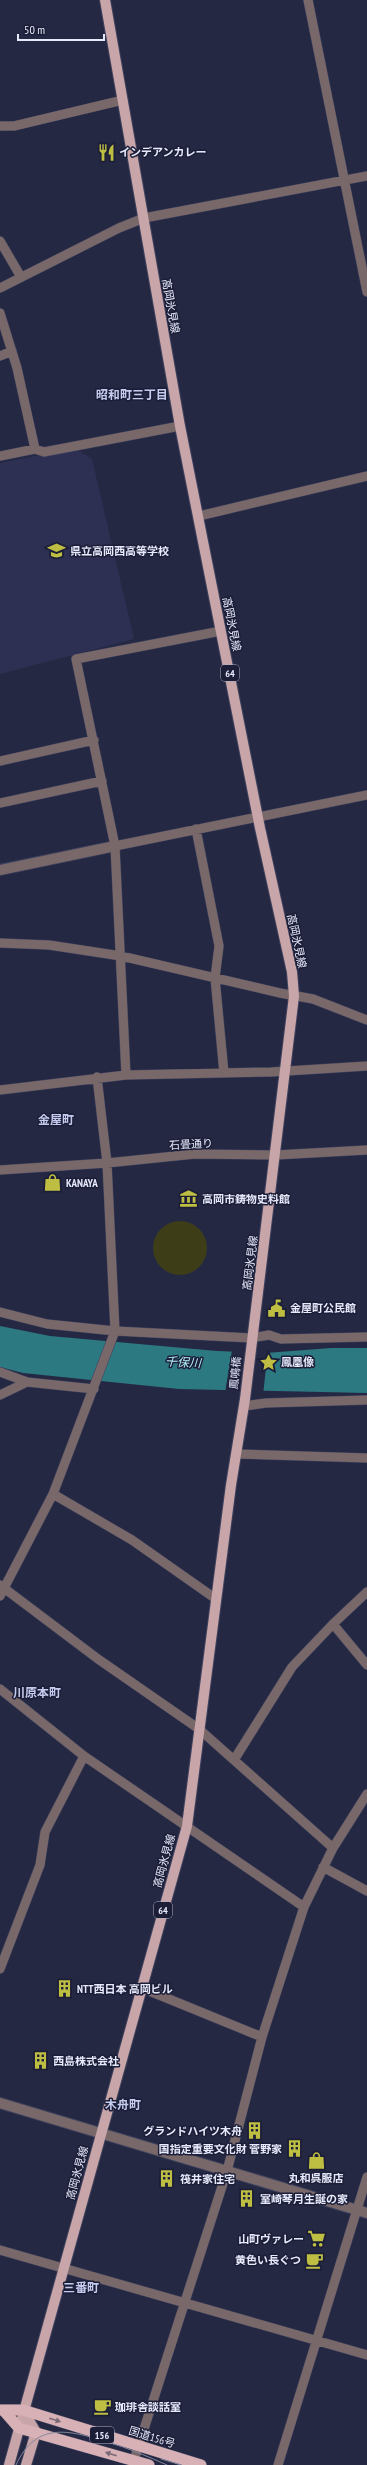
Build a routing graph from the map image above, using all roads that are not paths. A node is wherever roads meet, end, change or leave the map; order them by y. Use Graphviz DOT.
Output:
graph roads {
  1 [pos="105,0"];
  2 [pos="308,0"];
  3 [pos="122,100"];
  4 [pos="0,126"];
  5 [pos="367,176"];
  6 [pos="344,181"];
  7 [pos="144,218"];
  8 [pos="0,241"];
  9 [pos="21,277"];
  10 [pos="0,288"];
  11 [pos="367,292"];
  12 [pos="0,313"];
  13 [pos="12,351"];
  14 [pos="0,356"];
  15 [pos="180,426"];
  16 [pos="35,449"];
  17 [pos="0,456"];
  18 [pos="367,476"];
  19 [pos="199,516"];
  20 [pos="221,631"];
  21 [pos="94,740"];
  22 [pos="0,761"];
  23 [pos="102,781"];
  24 [pos="367,795"];
  25 [pos="0,803"];
  26 [pos="258,817"];
  27 [pos="196,829"];
  28 [pos="115,846"];
  29 [pos="0,870"];
  30 [pos="0,943"];
  31 [pos="121,956"];
  32 [pos="215,978"];
  33 [pos="294,996"];
  34 [pos="367,1020"];
  35 [pos="367,1066"];
  36 [pos="287,1071"];
  37 [pos="224,1073"];
  38 [pos="126,1075"];
  39 [pos="97,1077"];
  40 [pos="0,1090"];
  41 [pos="367,1150"];
  42 [pos="276,1155"];
  43 [pos="107,1163"];
  44 [pos="0,1170"];
  45 [pos="0,1312"];
  46 [pos="114,1334"];
  47 [pos="367,1337"];
  48 [pos="251,1338"];
  49 [pos="250,1349"];
  50 [pos="0,1372"];
  51 [pos="27,1382"];
  52 [pos="95,1386"];
  53 [pos="0,1395"];
  54 [pos="367,1400"];
  55 [pos="244,1402"];
  56 [pos="236,1454"];
  57 [pos="367,1458"];
  58 [pos="53,1494"];
  59 [pos="1,1590"];
  60 [pos="367,1592"];
  61 [pos="216,1599"];
  62 [pos="333,1624"];
  63 [pos="367,1664"];
  64 [pos="0,1689"];
  65 [pos="199,1729"];
  66 [pos="84,1756"];
  67 [pos="234,1760"];
  68 [pos="367,1794"];
  69 [pos="186,1826"];
  70 [pos="333,1848"];
  71 [pos="323,1867"];
  72 [pos="367,1891"];
  73 [pos="304,1907"];
  74 [pos="2,1956"];
  75 [pos="0,1969"];
  76 [pos="142,1988"];
  77 [pos="262,2037"];
  78 [pos="0,2103"];
  79 [pos="100,2134"];
  80 [pos="228,2171"];
  81 [pos="367,2177"];
  82 [pos="362,2212"];
  83 [pos="0,2250"];
  84 [pos="64,2269"];
  85 [pos="185,2303"];
  86 [pos="316,2340"];
  87 [pos="367,2355"];
  88 [pos="23,2410"];
  89 [pos="2,2411"];
  90 [pos="19,2428"];
  91 [pos="36,2432"];
  92 [pos="138,2446"];
  93 [pos="134,2460"];
  94 [pos="8,2465"];
  95 [pos="26,2465"];
  96 [pos="149,2465"];
  97 [pos="201,2465"];
  98 [pos="278,2465"];
  1 -- 3 [label="main road, 高岡氷見線 / 64"];
  2 -- 6 [label="street"];
  3 -- 4 [label="street"];
  3 -- 7 [label="main road, 高岡氷見線 / 64"];
  5 -- 6 [label="street"];
  6 -- 7 [label="street"];
  6 -- 11 [label="street"];
  7 -- 9 [label="street"];
  7 -- 15 [label="main road, 高岡氷見線 / 64"];
  8 -- 9 [label="street"];
  9 -- 10 [label="street"];
  12 -- 13 [label="street"];
  13 -- 14 [label="street"];
  13 -- 16 [label="street"];
  15 -- 16 [label="street"];
  15 -- 19 [label="main road, 高岡氷見線 / 64"];
  16 -- 17 [label="street"];
  18 -- 19 [label="street"];
  19 -- 20 [label="main road, 高岡氷見線 / 64"];
  20 -- 21 [label="street"];
  20 -- 26 [label="main road, 高岡氷見線 / 64"];
  21 -- 22 [label="street"];
  21 -- 23 [label="street"];
  23 -- 25 [label="street"];
  23 -- 28 [label="street"];
  24 -- 26 [label="street"];
  26 -- 27 [label="street"];
  26 -- 33 [label="main road, 高岡氷見線 / 64"];
  27 -- 28 [label="street"];
  27 -- 32 [label="street"];
  28 -- 29 [label="street"];
  28 -- 31 [label="street"];
  30 -- 31 [label="street"];
  31 -- 32 [label="street"];
  31 -- 38 [label="street"];
  32 -- 33 [label="street"];
  32 -- 37 [label="street"];
  33 -- 34 [label="street"];
  33 -- 36 [label="main road, 高岡氷見線 / 64"];
  35 -- 36 [label="street"];
  36 -- 37 [label="street"];
  36 -- 42 [label="main road, 高岡氷見線 / 64"];
  37 -- 38 [label="street"];
  38 -- 39 [label="street"];
  39 -- 40 [label="street"];
  39 -- 43 [label="street"];
  41 -- 42 [label="street, 石畳通り"];
  42 -- 43 [label="street, 石畳通り"];
  42 -- 48 [label="main road, 高岡氷見線 / 64"];
  43 -- 44 [label="street, 石畳通り"];
  43 -- 46 [label="street"];
  45 -- 46 [label="street"];
  46 -- 48 [label="street"];
  46 -- 52 [label="street"];
  47 -- 48 [label="street"];
  48 -- 49 [label="main road, 高岡氷見線 / 64"];
  49 -- 55 [label="main road, 鳳鳴橋 / 64"];
  50 -- 51 [label="street"];
  51 -- 52 [label="street"];
  51 -- 53 [label="street"];
  52 -- 58 [label="street"];
  54 -- 55 [label="street"];
  55 -- 56 [label="main road, 高岡氷見線 / 64"];
  56 -- 57 [label="street"];
  56 -- 61 [label="main road, 高岡氷見線 / 64"];
  58 -- 59 [label="street"];
  58 -- 61 [label="street"];
  59 -- 65 [label="street"];
  60 -- 62 [label="street"];
  61 -- 65 [label="main road, 高岡氷見線 / 64"];
  62 -- 63 [label="street"];
  62 -- 67 [label="street"];
  64 -- 66 [label="street"];
  65 -- 67 [label="street"];
  65 -- 69 [label="main road, 高岡氷見線 / 64"];
  66 -- 69 [label="street"];
  66 -- 74 [label="street"];
  67 -- 70 [label="street"];
  68 -- 70 [label="street"];
  69 -- 73 [label="street"];
  69 -- 76 [label="main road, 高岡氷見線 / 64"];
  70 -- 71 [label="street"];
  71 -- 72 [label="street"];
  71 -- 73 [label="street"];
  73 -- 77 [label="street"];
  74 -- 75 [label="street"];
  76 -- 77 [label="street"];
  76 -- 79 [label="main road, 高岡氷見線 / 64"];
  77 -- 80 [label="street"];
  78 -- 79 [label="street"];
  79 -- 80 [label="street"];
  79 -- 84 [label="main road, 高岡氷見線 / 64"];
  80 -- 82 [label="street"];
  80 -- 85 [label="street"];
  81 -- 82 [label="street"];
  82 -- 86 [label="street"];
  83 -- 84 [label="street"];
  84 -- 85 [label="street"];
  84 -- 88 [label="main road, 高岡氷見線 / 64"];
  85 -- 86 [label="street"];
  85 -- 92 [label="street"];
  86 -- 87 [label="street"];
  86 -- 98 [label="street"];
  88 -- 89 [label="highway, 国道156号 / 156"];
  88 -- 90 [label="main road, 高岡氷見線"];
  88 -- 91 [label="main road"];
  88 -- 92 [label="highway, 国道156号 / 156, one-way"];
  89 -- 90 [label="highway, 国道156号 / 156"];
  90 -- 91 [label="highway, 156"];
  90 -- 94 [label="main road, 高岡氷見線"];
  93 -- 91 [label="highway, 156, one-way"];
  91 -- 95 [label="main road"];
  92 -- 93 [label="street"];
  92 -- 97 [label="highway, 国道156号 / 156"];
  93 -- 96 [label="highway, 156"];
}
